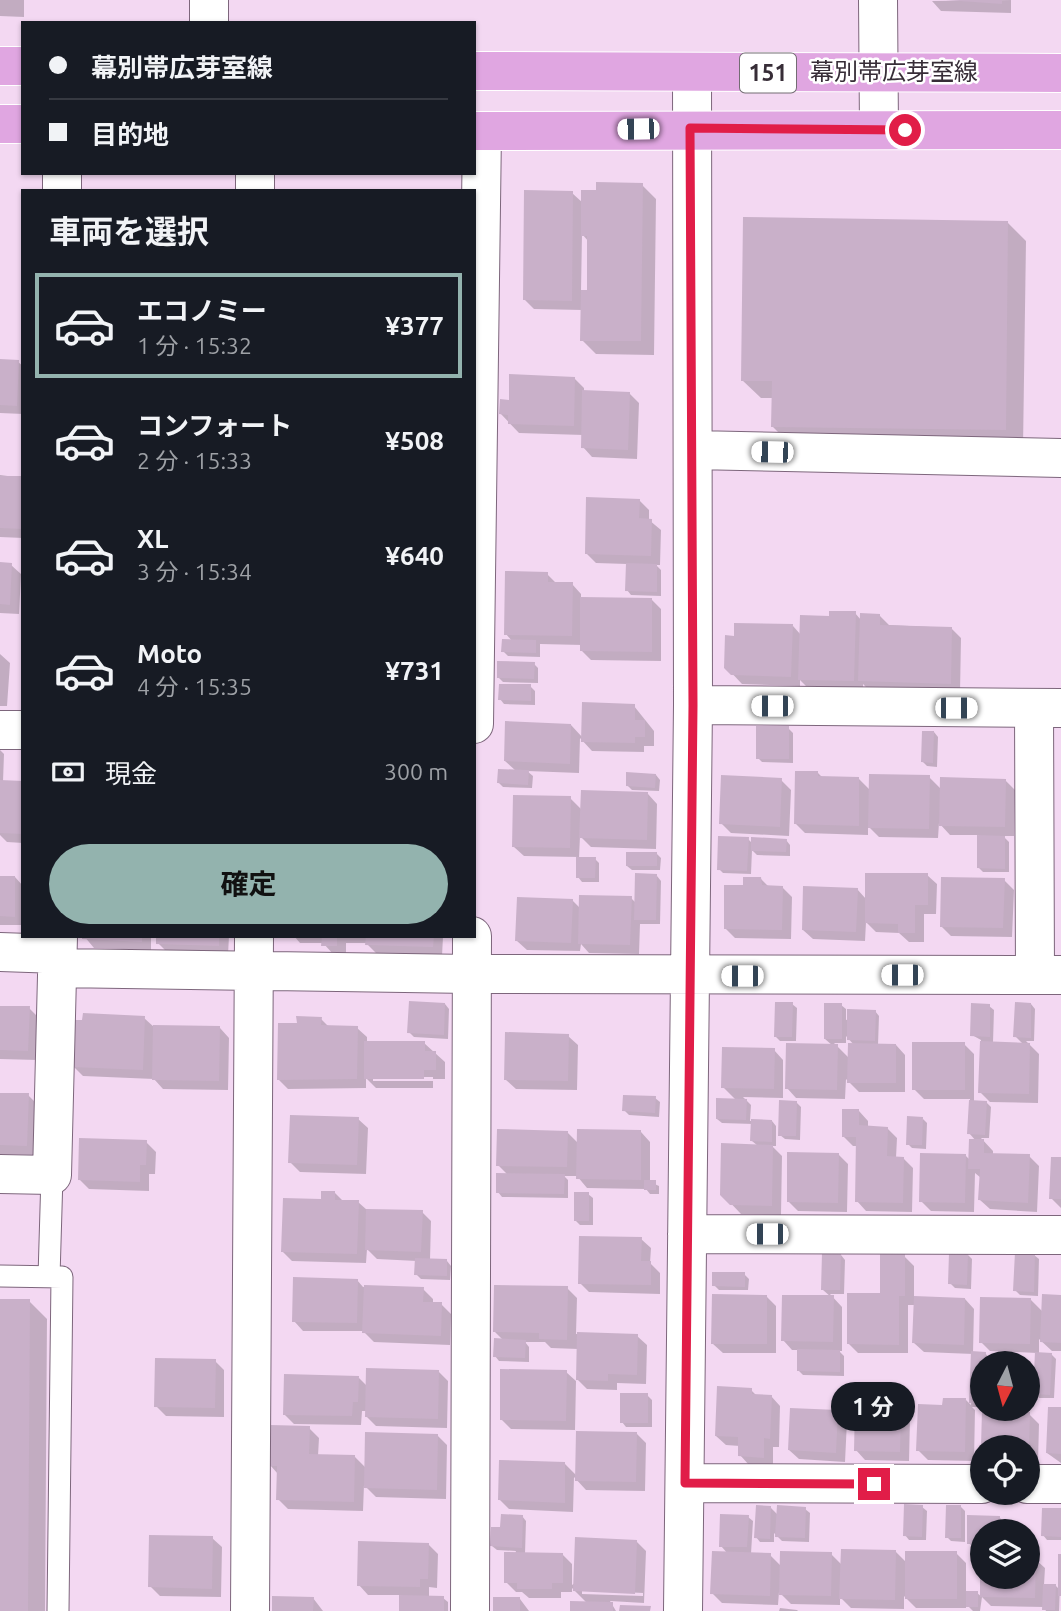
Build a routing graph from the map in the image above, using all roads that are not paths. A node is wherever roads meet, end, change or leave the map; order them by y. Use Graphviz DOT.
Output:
graph roads {
  1 [pos="209,0"];
  2 [pos="878,0"];
  3 [pos="209,21"];
  4 [pos="0,66"];
  5 [pos="21,66"];
  6 [pos="476,71"];
  7 [pos="879,72"];
  8 [pos="1061,73"];
  9 [pos="692,74"];
  10 [pos="0,124"];
  11 [pos="21,124"];
  12 [pos="690,128"];
  13 [pos="879,130"];
  14 [pos="478,131"];
  15 [pos="1061,131"];
  16 [pos="476,428"];
  17 [pos="694,450"];
  18 [pos="1061,457"];
  19 [pos="693,705"];
  20 [pos="1048,708"];
  21 [pos="0,730"];
  22 [pos="21,730"];
  23 [pos="472,938"];
  24 [pos="0,953"];
  25 [pos="58,953"];
  26 [pos="254,954"];
  27 [pos="471,974"];
  28 [pos="1048,975"];
  29 [pos="689,976"];
  30 [pos="0,1174"];
  31 [pos="52,1175"];
  32 [pos="687,1234"];
  33 [pos="1061,1235"];
  34 [pos="0,1276"];
  35 [pos="50,1277"];
  36 [pos="685,1483"];
  37 [pos="970,1484"];
  38 [pos="1040,1484"];
  39 [pos="1061,1484"];
  40 [pos="58,1611"];
  41 [pos="250,1611"];
  42 [pos="470,1611"];
  43 [pos="683,1611"];
  1 -- 3 [label="street"];
  2 -- 7 [label="street"];
  4 -- 5 [label="main road"];
  6 -- 9 [label="main road, 幕別帯広芽室線 / 151"];
  7 -- 8 [label="main road, 幕別帯広芽室線 / 151"];
  7 -- 9 [label="main road, 幕別帯広芽室線 / 151"];
  7 -- 13 [label="street"];
  9 -- 12 [label="street"];
  10 -- 11 [label="main road"];
  12 -- 13 [label="main road, 151"];
  12 -- 14 [label="main road, 151"];
  12 -- 17 [label="street"];
  13 -- 15 [label="main road, 151"];
  14 -- 16 [label="street"];
  17 -- 18 [label="street"];
  17 -- 19 [label="street"];
  19 -- 20 [label="street"];
  19 -- 29 [label="street"];
  20 -- 28 [label="street"];
  21 -- 22 [label="street"];
  23 -- 27 [label="street"];
  24 -- 25 [label="street"];
  25 -- 26 [label="street"];
  25 -- 31 [label="street"];
  26 -- 27 [label="street"];
  26 -- 41 [label="street"];
  27 -- 29 [label="street"];
  27 -- 42 [label="street"];
  28 -- 29 [label="street"];
  29 -- 32 [label="street"];
  30 -- 31 [label="street"];
  31 -- 35 [label="lane"];
  32 -- 33 [label="street"];
  32 -- 36 [label="street"];
  34 -- 35 [label="lane"];
  35 -- 40 [label="lane"];
  36 -- 37 [label="street"];
  36 -- 43 [label="street"];
  38 -- 39 [label="street"];
}
